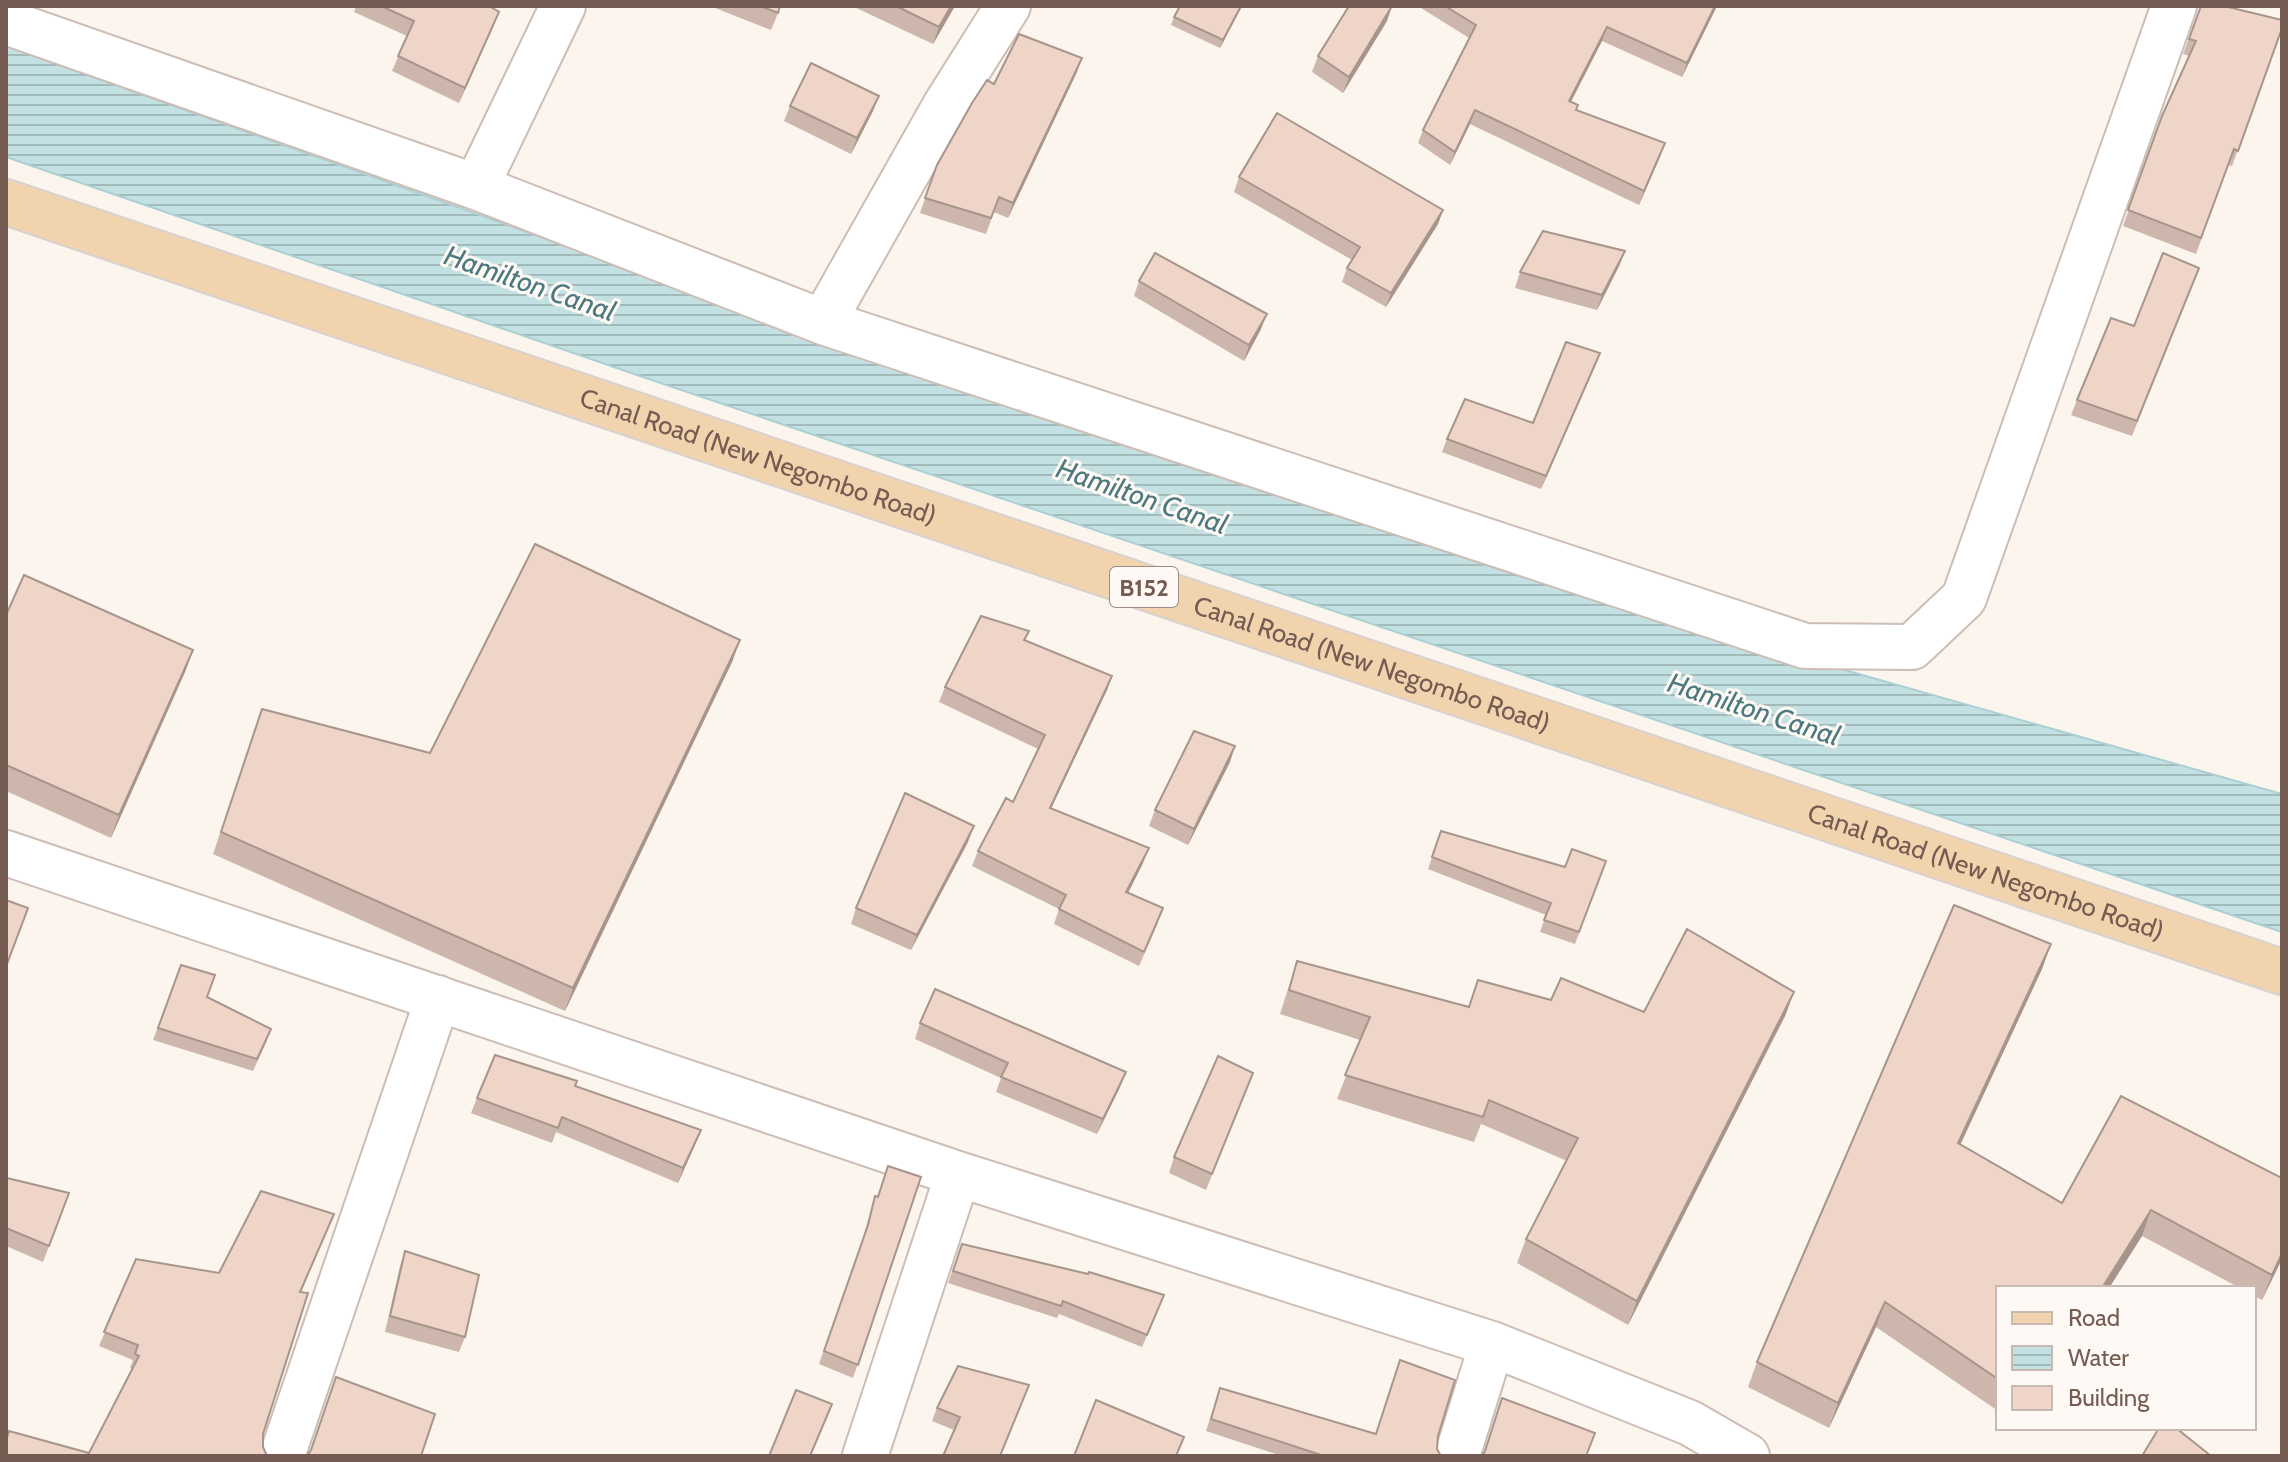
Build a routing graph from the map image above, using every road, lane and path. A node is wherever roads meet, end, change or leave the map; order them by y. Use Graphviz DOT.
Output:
graph roads {
  1 [pos="563,6"];
  2 [pos="1008,6"];
  3 [pos="2174,6"];
  4 [pos="6,22"];
  5 [pos="476,187"];
  6 [pos="6,202"];
  7 [pos="823,322"];
  8 [pos="6,853"];
  9 [pos="2282,972"];
  10 [pos="438,998"];
  11 [pos="958,1174"];
  12 [pos="1492,1344"];
  13 [pos="282,1456"];
  14 [pos="865,1456"];
  15 [pos="1457,1456"];
  16 [pos="1747,1456"];
  1 -- 5 [label="street"];
  2 -- 7 [label="street"];
  3 -- 7 [label="street"];
  4 -- 5 [label="street"];
  5 -- 7 [label="street"];
  6 -- 9 [label="main road, Canal Road (New Negombo Road) / B152"];
  8 -- 10 [label="street"];
  10 -- 11 [label="street"];
  10 -- 13 [label="street"];
  11 -- 12 [label="street"];
  11 -- 14 [label="street"];
  12 -- 15 [label="street"];
  12 -- 16 [label="street"];
}
